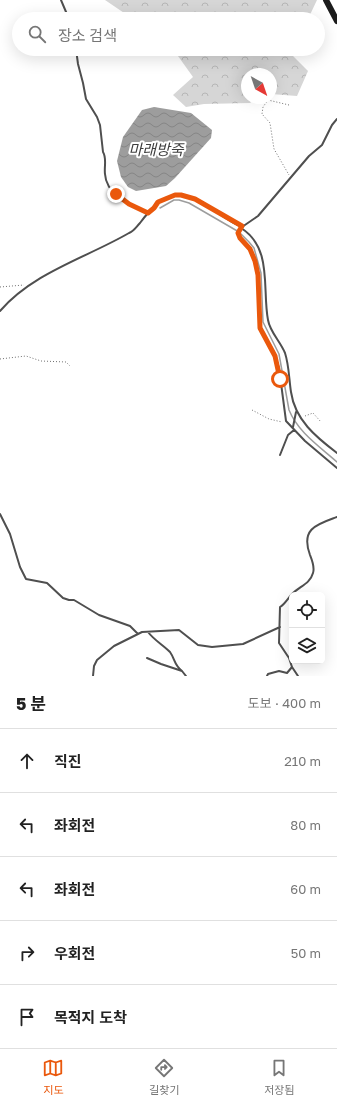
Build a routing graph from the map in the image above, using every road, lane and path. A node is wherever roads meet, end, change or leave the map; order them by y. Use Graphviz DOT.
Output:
graph roads {
  1 [pos="61,0"];
  2 [pos="326,0"];
  3 [pos="66,12"];
  4 [pos="337,21"];
  5 [pos="77,56"];
  6 [pos="289,105"];
  7 [pos="337,119"];
  8 [pos="290,177"];
  9 [pos="148,213"];
  10 [pos="242,227"];
  11 [pos="238,233"];
  12 [pos="24,285"];
  13 [pos="0,287"];
  14 [pos="259,306"];
  15 [pos="0,311"];
  16 [pos="0,358"];
  17 [pos="70,366"];
  18 [pos="252,410"];
  19 [pos="296,410"];
  20 [pos="300,418"];
  21 [pos="286,421"];
  22 [pos="321,422"];
  23 [pos="293,429"];
  24 [pos="337,453"];
  25 [pos="280,455"];
  26 [pos="337,468"];
  27 [pos="0,514"];
  28 [pos="337,517"];
  29 [pos="280,626"];
  30 [pos="148,632"];
  31 [pos="138,634"];
  32 [pos="147,658"];
  33 [pos="292,667"];
  34 [pos="182,671"];
  35 [pos="93,676"];
  36 [pos="186,676"];
  37 [pos="268,676"];
  38 [pos="298,676"];
  1 -- 3 [label="lane"];
  2 -- 4 [label="street"];
  5 -- 9 [label="lane"];
  6 -- 8 [label="path"];
  7 -- 8 [label="lane"];
  8 -- 10 [label="lane"];
  9 -- 10 [label="lane"];
  9 -- 15 [label="lane"];
  10 -- 11 [label="lane"];
  10 -- 19 [label="lane"];
  11 -- 14 [label="path"];
  12 -- 13 [label="path"];
  14 -- 21 [label="lane"];
  16 -- 17 [label="path"];
  18 -- 21 [label="path"];
  19 -- 20 [label="lane"];
  19 -- 23 [label="lane"];
  20 -- 22 [label="path"];
  20 -- 24 [label="lane"];
  21 -- 23 [label="lane"];
  23 -- 25 [label="lane"];
  23 -- 26 [label="lane"];
  27 -- 31 [label="lane"];
  28 -- 29 [label="lane"];
  29 -- 30 [label="lane"];
  29 -- 33 [label="lane"];
  30 -- 31 [label="lane"];
  30 -- 34 [label="lane"];
  31 -- 35 [label="lane"];
  32 -- 34 [label="lane"];
  33 -- 37 [label="lane"];
  33 -- 38 [label="lane"];
  34 -- 36 [label="lane"];
}
